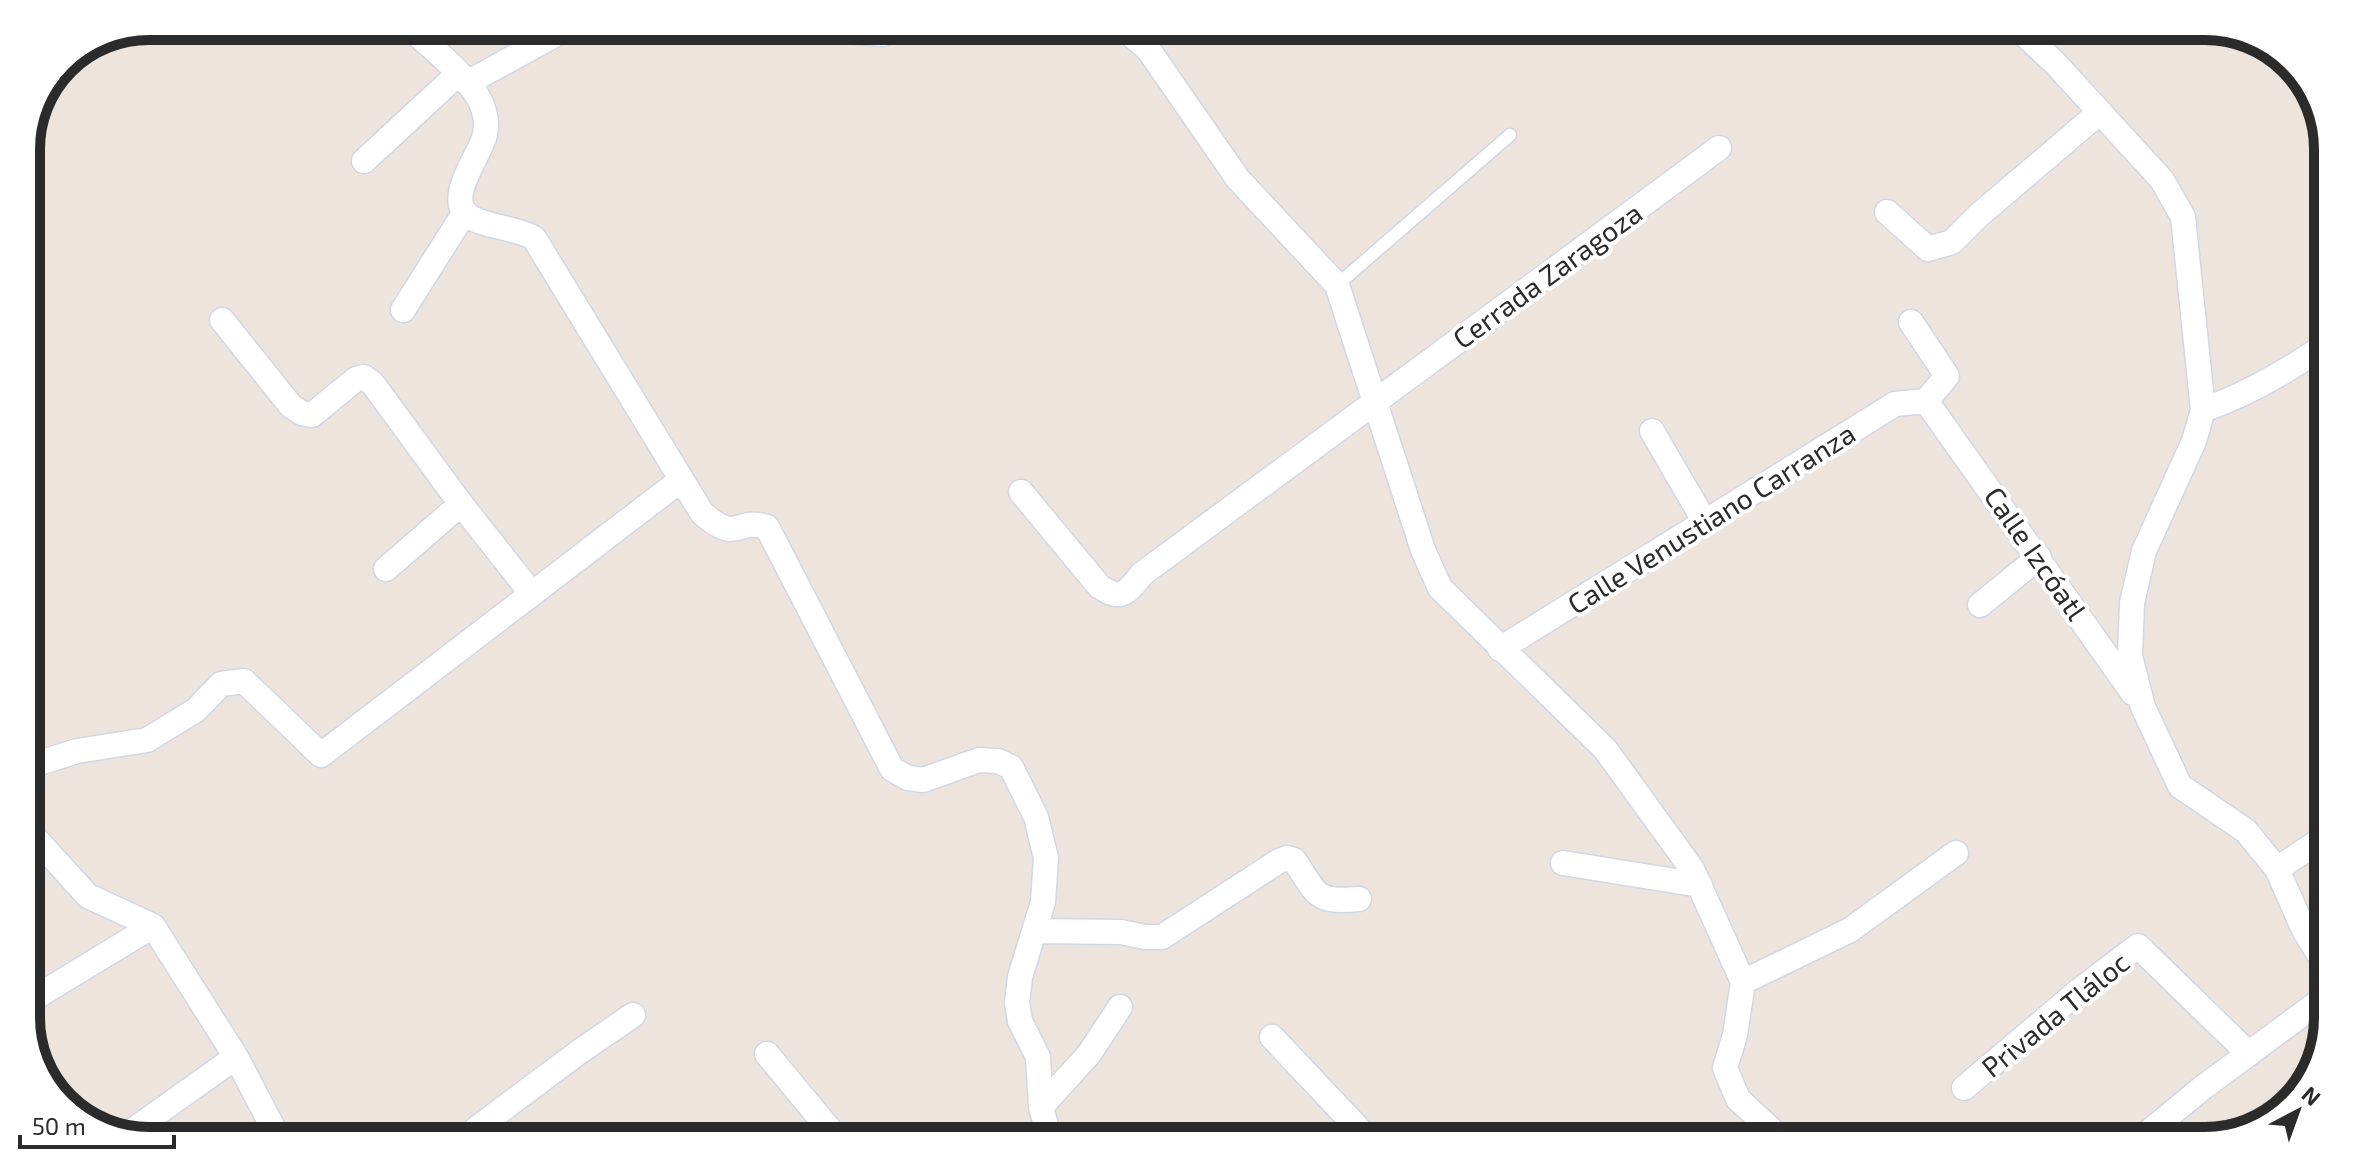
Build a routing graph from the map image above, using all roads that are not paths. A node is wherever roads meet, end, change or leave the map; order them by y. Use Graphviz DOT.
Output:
graph roads {
  1 [pos="423,40"];
  2 [pos="542,40"];
  3 [pos="1138,40"];
  4 [pos="2037,40"];
  5 [pos="463,79"];
  6 [pos="2100,112"];
  7 [pos="1510,135"];
  8 [pos="1719,148"];
  9 [pos="364,161"];
  10 [pos="465,212"];
  11 [pos="1887,212"];
  12 [pos="1337,285"];
  13 [pos="403,310"];
  14 [pos="222,320"];
  15 [pos="1911,322"];
  16 [pos="2314,353"];
  17 [pos="1376,401"];
  18 [pos="1926,401"];
  19 [pos="2203,410"];
  20 [pos="1652,431"];
  21 [pos="681,480"];
  22 [pos="1021,492"];
  23 [pos="461,504"];
  24 [pos="1705,522"];
  25 [pos="2039,557"];
  26 [pos="386,569"];
  27 [pos="532,594"];
  28 [pos="1980,605"];
  29 [pos="1500,649"];
  30 [pos="2143,707"];
  31 [pos="40,763"];
  32 [pos="40,843"];
  33 [pos="2314,844"];
  34 [pos="1956,853"];
  35 [pos="1563,863"];
  36 [pos="2277,869"];
  37 [pos="1700,885"];
  38 [pos="1359,899"];
  39 [pos="153,926"];
  40 [pos="1036,931"];
  41 [pos="2314,946"];
  42 [pos="1743,982"];
  43 [pos="40,995"];
  44 [pos="2314,1005"];
  45 [pos="1120,1007"];
  46 [pos="633,1015"];
  47 [pos="1272,1037"];
  48 [pos="767,1054"];
  49 [pos="2249,1054"];
  50 [pos="236,1057"];
  51 [pos="1964,1088"];
  52 [pos="1041,1107"];
  53 [pos="139,1126"];
  54 [pos="273,1127"];
  55 [pos="479,1127"];
  56 [pos="827,1127"];
  57 [pos="1046,1127"];
  58 [pos="1357,1127"];
  59 [pos="1768,1127"];
  60 [pos="2156,1127"];
  1 -- 5 [label="street"];
  2 -- 5 [label="street"];
  3 -- 12 [label="street"];
  4 -- 6 [label="street"];
  5 -- 9 [label="street"];
  5 -- 10 [label="street"];
  6 -- 11 [label="street"];
  6 -- 19 [label="street"];
  7 -- 12 [label="lane"];
  8 -- 17 [label="street, Cerrada Zaragoza"];
  10 -- 13 [label="street"];
  10 -- 21 [label="street"];
  12 -- 17 [label="street"];
  14 -- 23 [label="street"];
  15 -- 18 [label="street"];
  16 -- 19 [label="street"];
  17 -- 22 [label="street, Cerrada Zaragoza"];
  17 -- 29 [label="street"];
  18 -- 24 [label="street, Calle Venustiano Carranza"];
  18 -- 25 [label="street, Calle Izcóatl"];
  19 -- 30 [label="street"];
  20 -- 24 [label="street"];
  21 -- 27 [label="street"];
  21 -- 40 [label="street"];
  23 -- 26 [label="street"];
  23 -- 27 [label="street"];
  24 -- 29 [label="street, Calle Venustiano Carranza"];
  25 -- 28 [label="street"];
  25 -- 30 [label="street, Calle Izcóatl"];
  27 -- 31 [label="street"];
  29 -- 37 [label="street"];
  30 -- 36 [label="street"];
  32 -- 39 [label="street"];
  33 -- 36 [label="street"];
  34 -- 42 [label="street"];
  35 -- 37 [label="street"];
  36 -- 41 [label="street"];
  37 -- 42 [label="street"];
  38 -- 40 [label="street"];
  39 -- 43 [label="street"];
  39 -- 50 [label="street"];
  40 -- 52 [label="street"];
  42 -- 59 [label="street"];
  44 -- 49 [label="street"];
  45 -- 52 [label="street"];
  46 -- 55 [label="street"];
  47 -- 58 [label="street"];
  48 -- 56 [label="street"];
  49 -- 51 [label="street, Privada Tláloc"];
  49 -- 60 [label="street"];
  50 -- 53 [label="street"];
  50 -- 54 [label="street"];
  52 -- 57 [label="street"];
}
